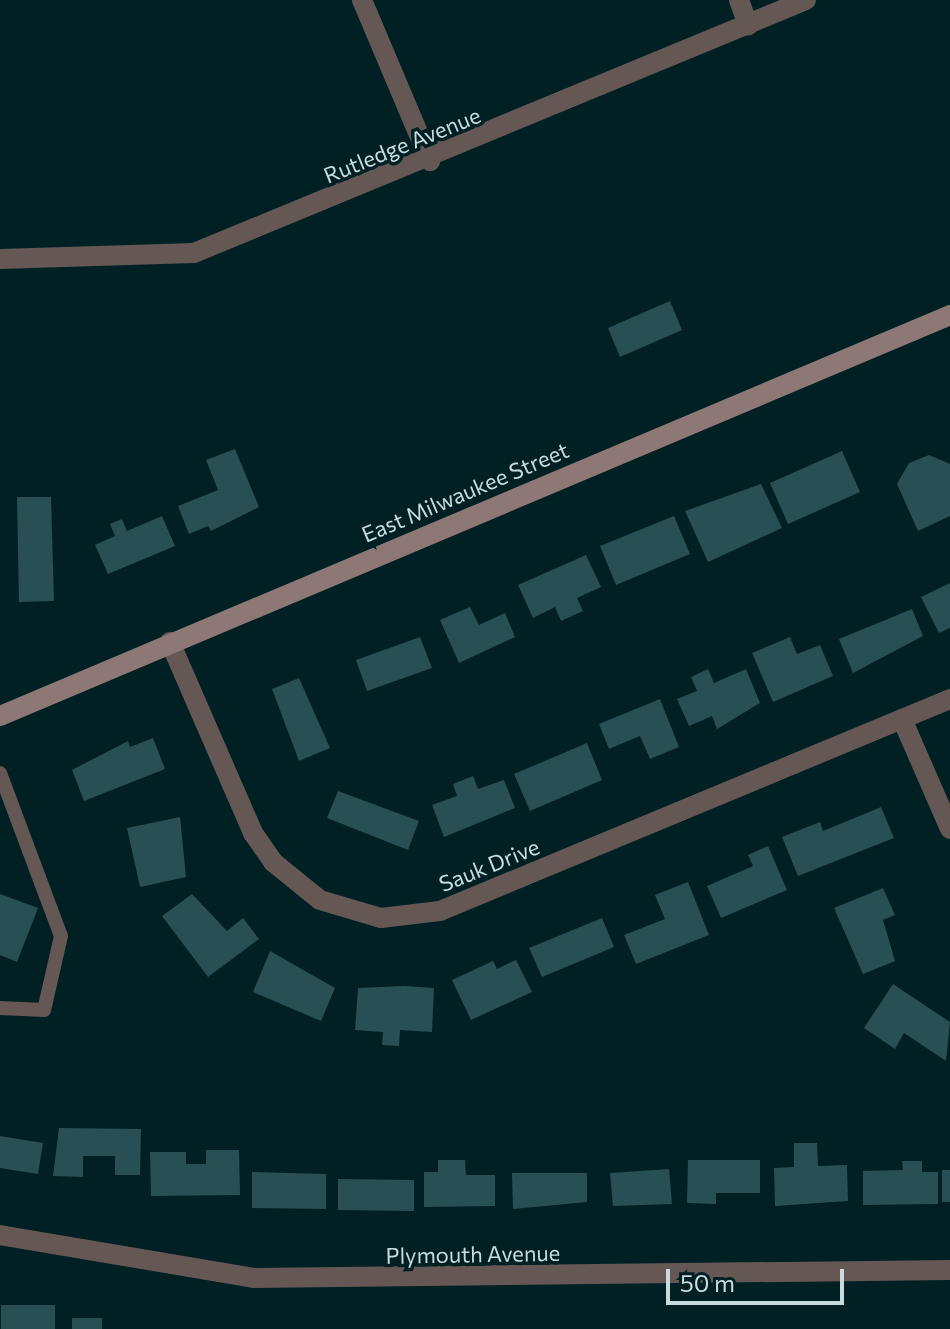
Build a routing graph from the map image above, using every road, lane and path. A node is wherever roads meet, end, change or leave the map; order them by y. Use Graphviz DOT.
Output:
graph roads {
  1 [pos="362,0"];
  2 [pos="739,0"];
  3 [pos="806,0"];
  4 [pos="748,25"];
  5 [pos="430,161"];
  6 [pos="0,259"];
  7 [pos="950,315"];
  8 [pos="170,642"];
  9 [pos="950,699"];
  10 [pos="0,716"];
  11 [pos="902,719"];
  12 [pos="0,773"];
  13 [pos="950,829"];
  14 [pos="0,1008"];
  15 [pos="0,1235"];
  16 [pos="950,1270"];
  1 -- 5 [label="street"];
  2 -- 4 [label="street"];
  3 -- 4 [label="street, Rutledge Avenue"];
  4 -- 5 [label="street, Rutledge Avenue"];
  5 -- 6 [label="street, Rutledge Avenue"];
  7 -- 8 [label="main road, East Milwaukee Street"];
  8 -- 10 [label="main road, East Milwaukee Street"];
  8 -- 11 [label="street, Sauk Drive"];
  9 -- 11 [label="street, Sauk Drive"];
  11 -- 13 [label="street"];
  12 -- 14 [label="lane"];
  15 -- 16 [label="street, Plymouth Avenue"];
}
